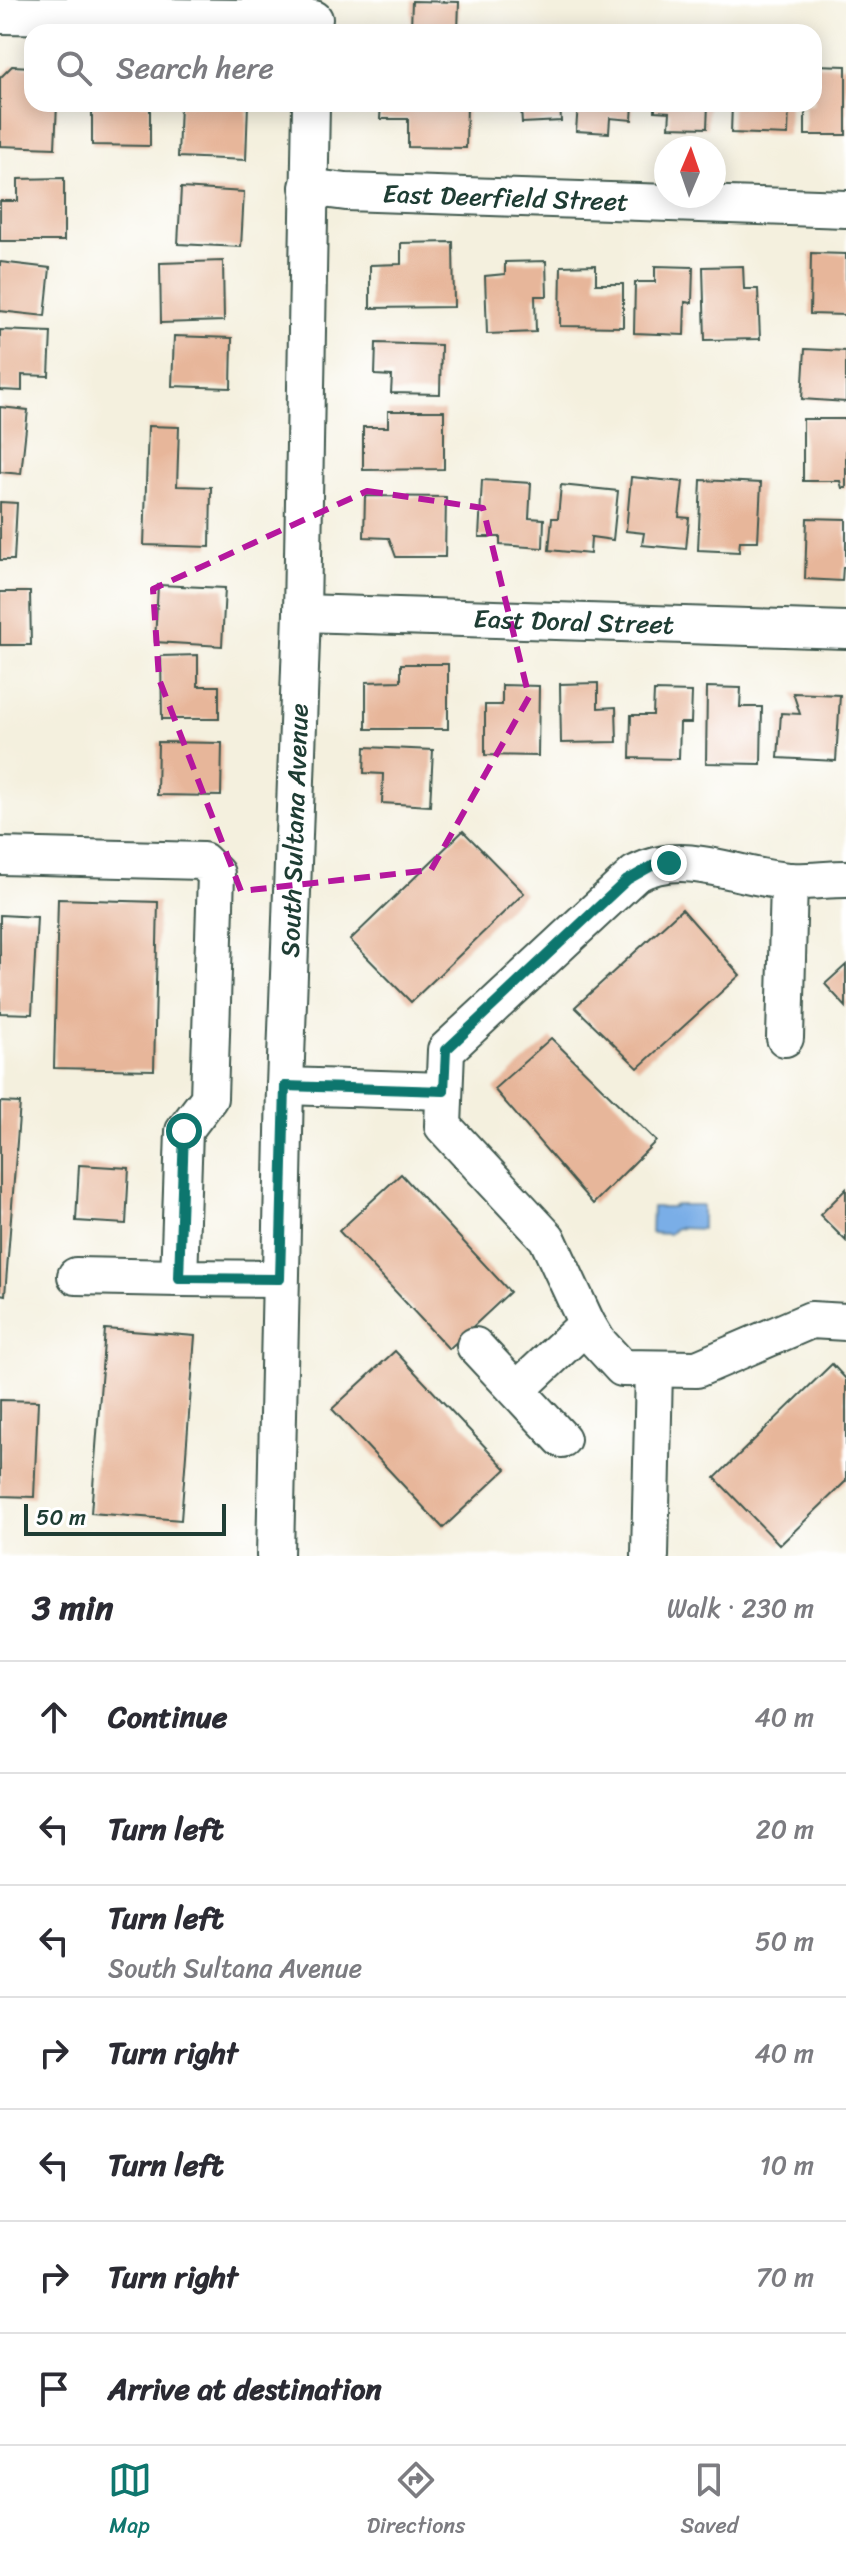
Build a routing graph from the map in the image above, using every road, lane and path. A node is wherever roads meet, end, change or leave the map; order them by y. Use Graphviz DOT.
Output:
graph roads {
  1 [pos="0,15"];
  2 [pos="314,17"];
  3 [pos="311,112"];
  4 [pos="308,187"];
  5 [pos="846,209"];
  6 [pos="302,613"];
  7 [pos="846,630"];
  8 [pos="0,856"];
  9 [pos="846,879"];
  10 [pos="789,881"];
  11 [pos="785,1038"];
  12 [pos="285,1086"];
  13 [pos="444,1091"];
  14 [pos="76,1276"];
  15 [pos="179,1278"];
  16 [pos="280,1279"];
  17 [pos="846,1322"];
  18 [pos="587,1324"];
  19 [pos="475,1346"];
  20 [pos="654,1369"];
  21 [pos="517,1390"];
  22 [pos="562,1439"];
  23 [pos="275,1556"];
  24 [pos="650,1556"];
  1 -- 2 [label="street"];
  3 -- 4 [label="street, South Sultana Avenue"];
  4 -- 5 [label="street, East Deerfield Street"];
  4 -- 6 [label="street, South Sultana Avenue"];
  6 -- 7 [label="street, East Doral Street"];
  6 -- 12 [label="street, South Sultana Avenue"];
  8 -- 15 [label="street"];
  9 -- 10 [label="street"];
  10 -- 11 [label="street"];
  10 -- 13 [label="street"];
  12 -- 13 [label="street"];
  12 -- 16 [label="street, South Sultana Avenue"];
  13 -- 18 [label="street"];
  14 -- 15 [label="street"];
  15 -- 16 [label="street"];
  16 -- 23 [label="street, South Sultana Avenue"];
  17 -- 20 [label="street"];
  18 -- 20 [label="street"];
  18 -- 21 [label="street"];
  19 -- 21 [label="street"];
  20 -- 24 [label="street"];
  21 -- 22 [label="street"];
}
